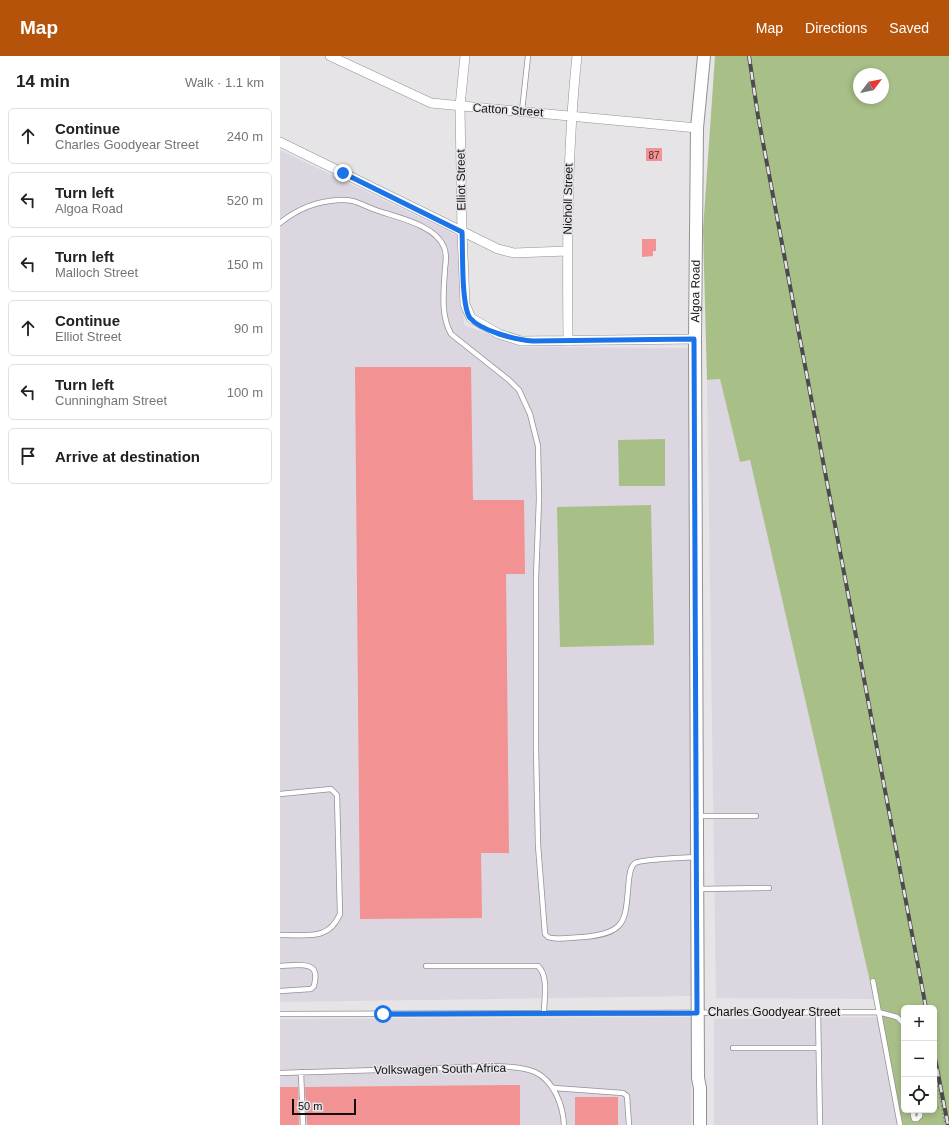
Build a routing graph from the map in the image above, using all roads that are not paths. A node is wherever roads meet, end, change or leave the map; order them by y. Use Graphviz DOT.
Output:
graph roads {
  1 [pos="330,56"];
  2 [pos="465,56"];
  3 [pos="528,56"];
  4 [pos="577,56"];
  5 [pos="704,56"];
  6 [pos="460,106"];
  7 [pos="522,111"];
  8 [pos="571,115"];
  9 [pos="697,128"];
  10 [pos="280,142"];
  11 [pos="280,223"];
  12 [pos="462,232"];
  13 [pos="567,251"];
  14 [pos="694,339"];
  15 [pos="568,341"];
  16 [pos="280,794"];
  17 [pos="696,816"];
  18 [pos="756,816"];
  19 [pos="696,857"];
  20 [pos="769,888"];
  21 [pos="697,889"];
  22 [pos="280,935"];
  23 [pos="280,966"];
  24 [pos="426,966"];
  25 [pos="873,981"];
  26 [pos="280,991"];
  27 [pos="818,1012"];
  28 [pos="878,1012"];
  29 [pos="544,1013"];
  30 [pos="697,1013"];
  31 [pos="280,1014"];
  32 [pos="901,1021"];
  33 [pos="733,1048"];
  34 [pos="818,1048"];
  35 [pos="301,1072"];
  36 [pos="280,1073"];
  37 [pos="698,1078"];
  38 [pos="554,1088"];
  39 [pos="913,1113"];
  40 [pos="920,1113"];
  41 [pos="302,1125"];
  42 [pos="564,1125"];
  43 [pos="629,1125"];
  44 [pos="693,1125"];
  45 [pos="700,1125"];
  46 [pos="820,1125"];
  47 [pos="900,1125"];
  1 -- 6 [label="street, Catton Street"];
  2 -- 6 [label="street, Elliot Street"];
  3 -- 7 [label="lane"];
  4 -- 8 [label="street, Nicholl Street"];
  5 -- 9 [label="street, Algoa Road"];
  6 -- 7 [label="street, Catton Street"];
  6 -- 12 [label="street, Elliot Street"];
  7 -- 8 [label="street, Catton Street"];
  8 -- 9 [label="street, Catton Street"];
  8 -- 13 [label="street, Nicholl Street"];
  9 -- 14 [label="street, Algoa Road"];
  10 -- 12 [label="street"];
  11 -- 19 [label="lane"];
  12 -- 13 [label="street"];
  12 -- 15 [label="street, Elliot Street"];
  13 -- 15 [label="street, Nicholl Street"];
  14 -- 15 [label="street, Elliot Street"];
  14 -- 17 [label="street, Algoa Road"];
  16 -- 22 [label="lane"];
  17 -- 18 [label="lane"];
  17 -- 19 [label="street, Algoa Road"];
  19 -- 21 [label="street, Algoa Road"];
  20 -- 21 [label="lane"];
  21 -- 30 [label="street, Algoa Road"];
  23 -- 26 [label="lane"];
  24 -- 29 [label="lane"];
  25 -- 28 [label="lane"];
  27 -- 28 [label="lane, Charles Goodyear Street"];
  27 -- 30 [label="lane, Charles Goodyear Street"];
  27 -- 34 [label="lane"];
  28 -- 32 [label="lane, Charles Goodyear Street"];
  28 -- 47 [label="lane"];
  29 -- 30 [label="lane, Charles Goodyear Street"];
  29 -- 31 [label="lane, Charles Goodyear Street"];
  30 -- 37 [label="street, Algoa Road"];
  33 -- 34 [label="lane"];
  34 -- 46 [label="lane"];
  35 -- 36 [label="lane, Volkswagen South Africa"];
  35 -- 38 [label="lane, Volkswagen South Africa"];
  35 -- 41 [label="lane"];
  37 -- 44 [label="street, Algoa Road"];
  37 -- 45 [label="street, Algoa Road"];
  38 -- 42 [label="lane"];
  38 -- 43 [label="lane"];
  39 -- 40 [label="lane"];
}
